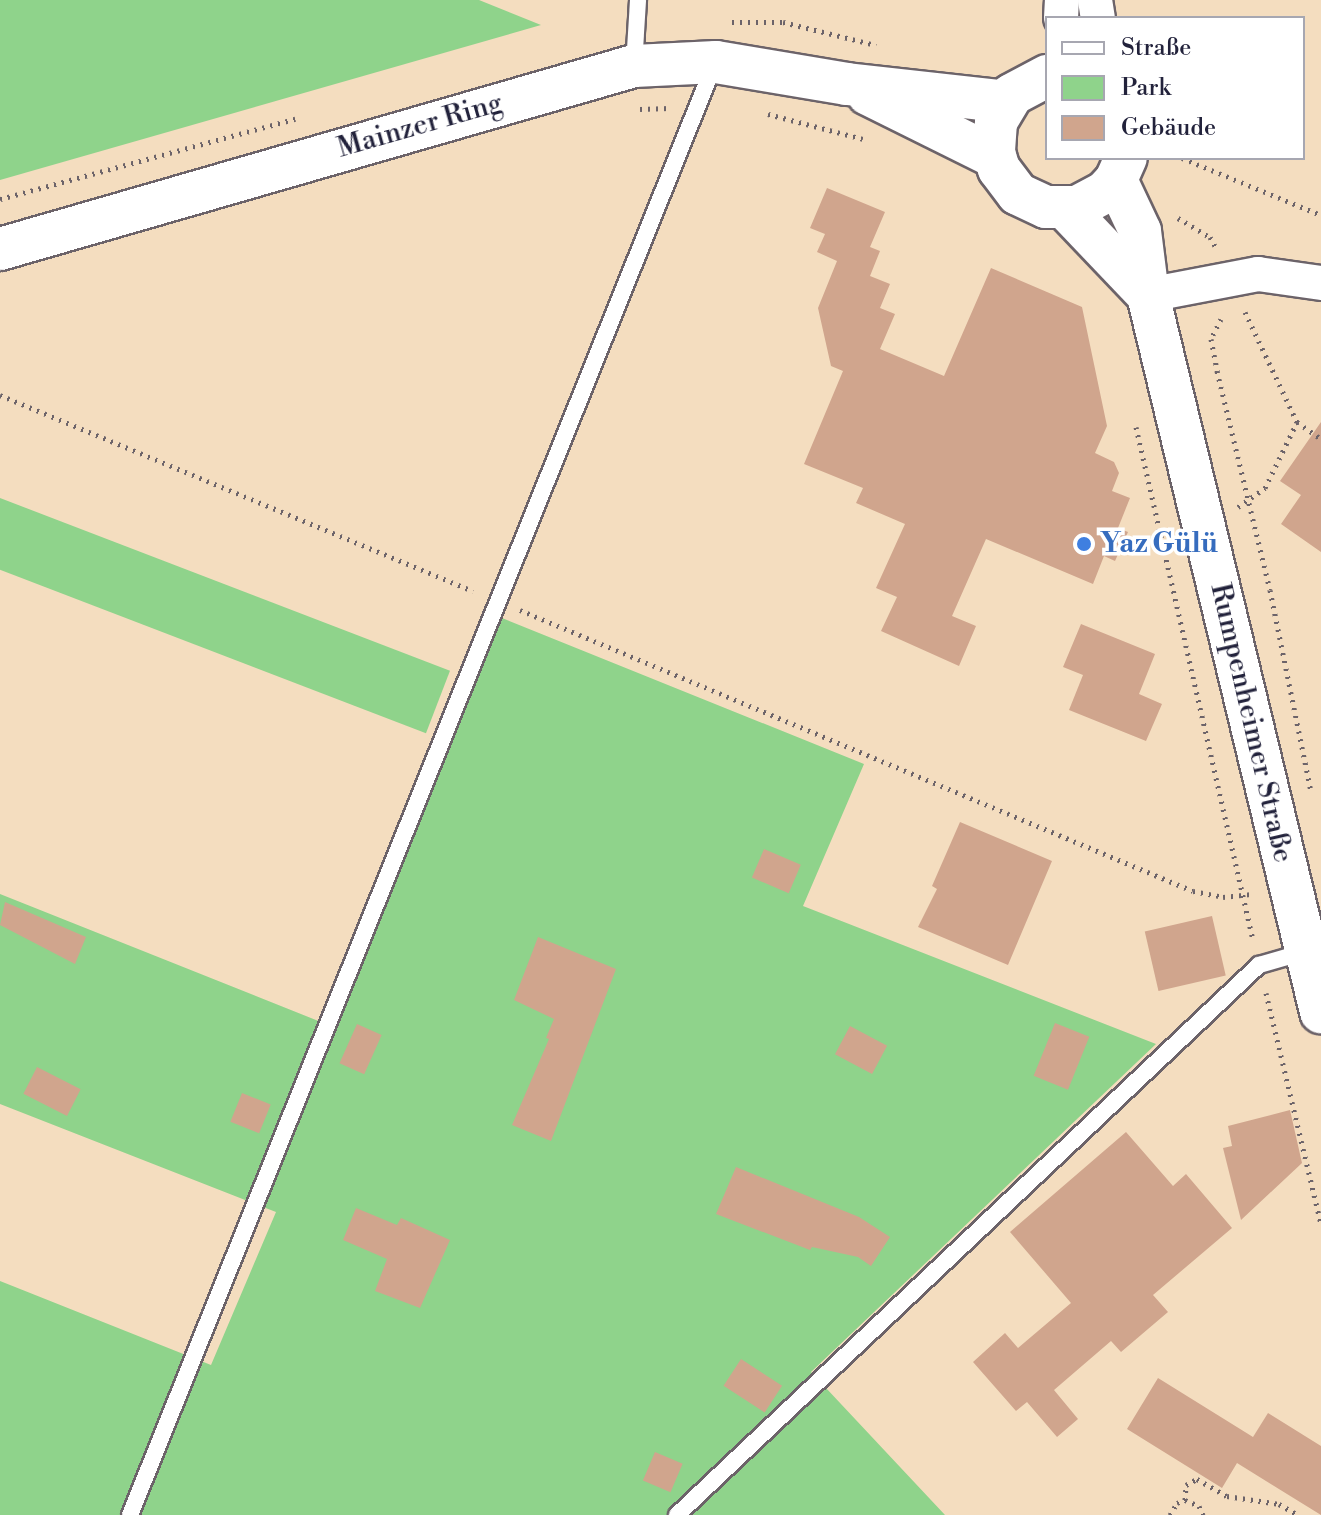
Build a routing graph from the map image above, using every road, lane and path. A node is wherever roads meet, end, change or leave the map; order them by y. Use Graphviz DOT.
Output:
graph roads {
  1 [pos="638,0"];
  2 [pos="716,62"];
  3 [pos="634,66"];
  4 [pos="1045,74"];
  5 [pos="847,84"];
  6 [pos="1007,102"];
  7 [pos="995,157"];
  8 [pos="1187,160"];
  9 [pos="1121,169"];
  10 [pos="1066,209"];
  11 [pos="1321,215"];
  12 [pos="0,249"];
  13 [pos="1321,283"];
  14 [pos="1148,295"];
  15 [pos="1256,306"];
  16 [pos="1235,311"];
  17 [pos="1226,315"];
  18 [pos="0,395"];
  19 [pos="1133,417"];
  20 [pos="1297,422"];
  21 [pos="1249,501"];
  22 [pos="1205,524"];
  23 [pos="498,602"];
  24 [pos="1313,801"];
  25 [pos="1289,889"];
  26 [pos="1242,895"];
  27 [pos="1304,952"];
  28 [pos="1259,965"];
  29 [pos="1321,1012"];
  30 [pos="1321,1224"];
  31 [pos="1185,1500"];
  32 [pos="130,1515"];
  33 [pos="677,1515"];
  34 [pos="1170,1515"];
  35 [pos="1203,1515"];
  36 [pos="1298,1515"];
  1 -- 3 [label="lane"];
  2 -- 3 [label="street, Mainzer Ring"];
  2 -- 5 [label="street, Mainzer Ring"];
  2 -- 23 [label="lane"];
  3 -- 12 [label="street, Mainzer Ring"];
  4 -- 6 [label="street"];
  5 -- 6 [label="street, Mainzer Ring"];
  5 -- 7 [label="street, Mainzer Ring"];
  6 -- 7 [label="street"];
  7 -- 10 [label="street"];
  8 -- 11 [label="path"];
  9 -- 10 [label="street, Rumpenheimer Straße"];
  9 -- 14 [label="street, Rumpenheimer Straße"];
  10 -- 14 [label="street, Rumpenheimer Straße"];
  13 -- 14 [label="street"];
  14 -- 22 [label="street, Rumpenheimer Straße"];
  15 -- 16 [label="path"];
  17 -- 21 [label="path"];
  18 -- 23 [label="path"];
  19 -- 26 [label="path"];
  20 -- 21 [label="path"];
  21 -- 22 [label="path"];
  21 -- 24 [label="path"];
  22 -- 25 [label="street, Rumpenheimer Straße"];
  23 -- 26 [label="path"];
  23 -- 32 [label="lane"];
  25 -- 26 [label="path"];
  25 -- 27 [label="street, Rumpenheimer Straße"];
  26 -- 28 [label="path"];
  27 -- 28 [label="lane"];
  27 -- 29 [label="street, Rumpenheimer Straße"];
  28 -- 30 [label="path"];
  28 -- 33 [label="lane"];
  31 -- 34 [label="path"];
  31 -- 35 [label="path"];
  31 -- 36 [label="path"];
}
